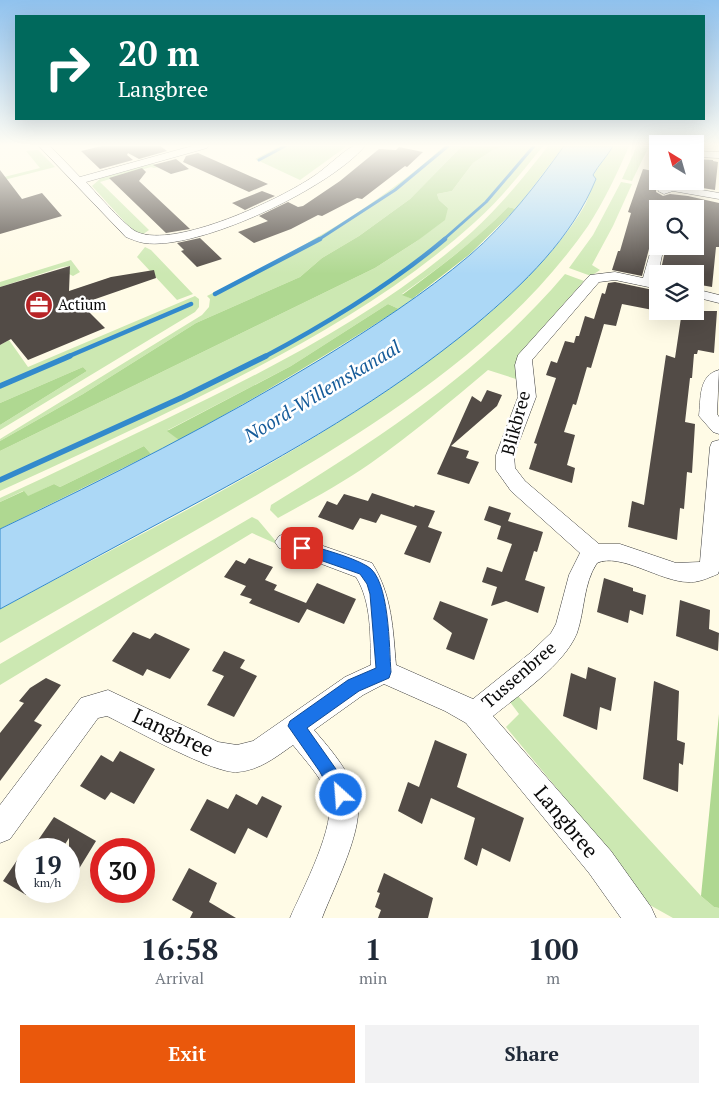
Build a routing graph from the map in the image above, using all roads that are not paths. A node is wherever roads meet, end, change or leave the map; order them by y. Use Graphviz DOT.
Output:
graph roads {
  1 [pos="86,189"];
  2 [pos="300,189"];
  3 [pos="678,189"];
  4 [pos="719,196"];
  5 [pos="649,283"];
  6 [pos="704,295"];
  7 [pos="719,299"];
  8 [pos="719,375"];
  9 [pos="719,428"];
  10 [pos="719,447"];
  11 [pos="286,542"];
  12 [pos="594,553"];
  13 [pos="715,569"];
  14 [pos="384,672"];
  15 [pos="474,714"];
  16 [pos="296,726"];
  17 [pos="0,829"];
  18 [pos="306,918"];
  19 [pos="640,918"];
  1 -- 2 [label="street"];
  3 -- 4 [label="street"];
  5 -- 12 [label="street, Blikbree"];
  6 -- 7 [label="street"];
  8 -- 9 [label="street"];
  10 -- 13 [label="street"];
  11 -- 14 [label="street"];
  12 -- 13 [label="street"];
  12 -- 15 [label="street, Tussenbree"];
  14 -- 15 [label="street, Langbree"];
  14 -- 16 [label="street, Langbree"];
  15 -- 19 [label="street, Langbree"];
  16 -- 17 [label="street, Langbree"];
  16 -- 18 [label="street"];
}
